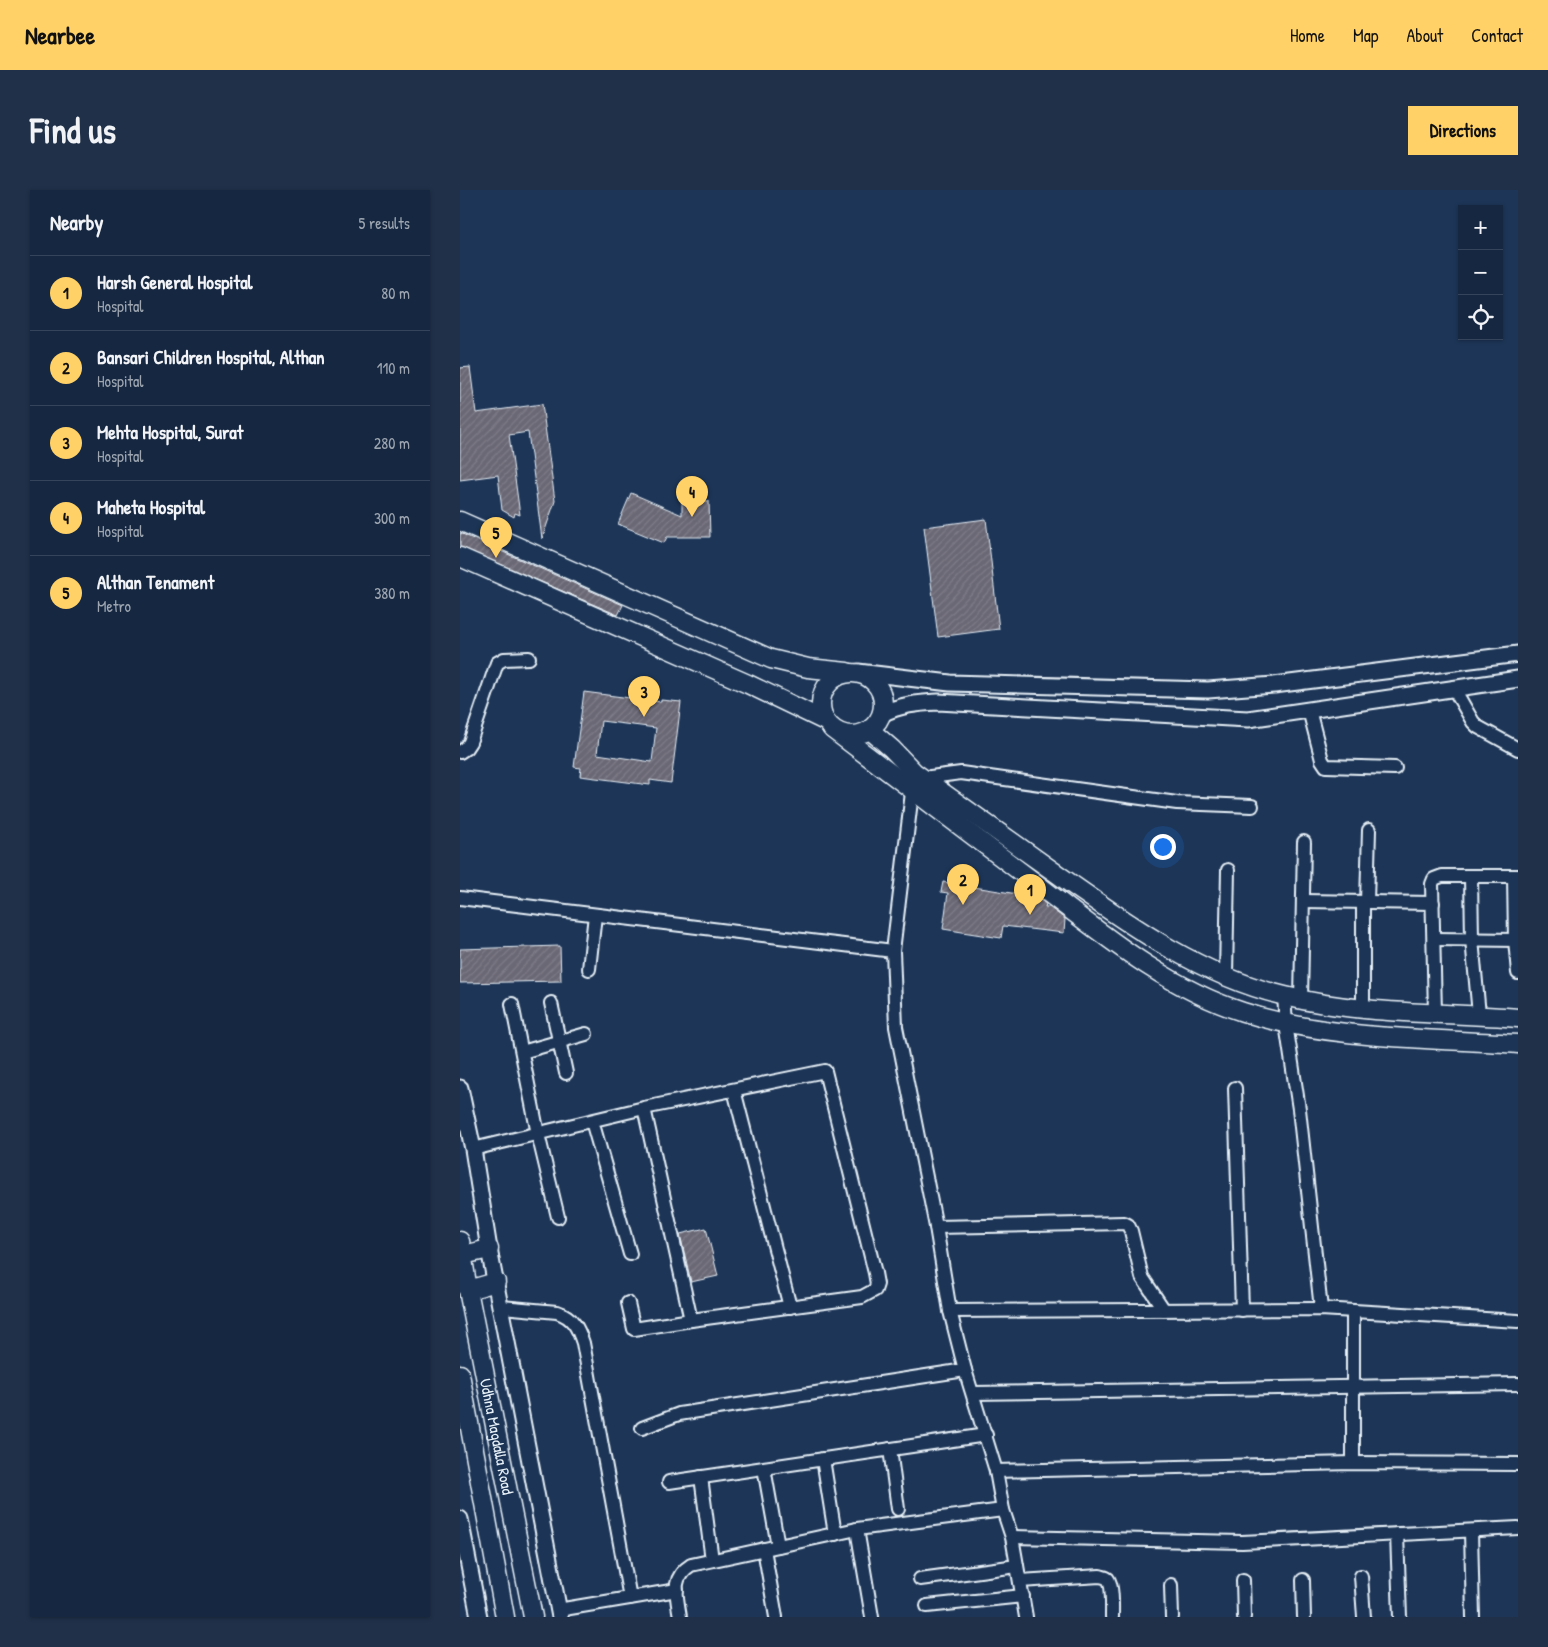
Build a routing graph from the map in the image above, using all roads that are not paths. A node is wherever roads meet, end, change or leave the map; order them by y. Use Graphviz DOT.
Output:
graph roads {
  1 [pos="460,521"];
  2 [pos="460,557"];
  3 [pos="1518,654"];
  4 [pos="529,658"];
  5 [pos="853,672"];
  6 [pos="1518,679"];
  7 [pos="1454,689"];
  8 [pos="1308,710"];
  9 [pos="882,714"];
  10 [pos="829,725"];
  11 [pos="870,730"];
  12 [pos="1518,749"];
  13 [pos="460,752"];
  14 [pos="1395,768"];
  15 [pos="916,780"];
  16 [pos="1252,806"];
  17 [pos="1369,830"];
  18 [pos="1304,842"];
  19 [pos="1228,870"];
  20 [pos="1471,876"];
  21 [pos="1516,876"];
  22 [pos="460,898"];
  23 [pos="1303,901"];
  24 [pos="1365,902"];
  25 [pos="1433,903"];
  26 [pos="595,915"];
  27 [pos="1434,939"];
  28 [pos="1472,940"];
  29 [pos="1516,940"];
  30 [pos="893,951"];
  31 [pos="589,969"];
  32 [pos="1518,973"];
  33 [pos="1226,976"];
  34 [pos="1292,998"];
  35 [pos="552,1003"];
  36 [pos="512,1004"];
  37 [pos="1364,1009"];
  38 [pos="1435,1013"];
  39 [pos="1479,1015"];
  40 [pos="1518,1018"];
  41 [pos="1286,1024"];
  42 [pos="586,1034"];
  43 [pos="559,1041"];
  44 [pos="1518,1044"];
  45 [pos="522,1052"];
  46 [pos="566,1073"];
  47 [pos="460,1088"];
  48 [pos="1235,1088"];
  49 [pos="734,1090"];
  50 [pos="644,1108"];
  51 [pos="592,1121"];
  52 [pos="538,1134"];
  53 [pos="473,1149"];
  54 [pos="558,1217"];
  55 [pos="936,1227"];
  56 [pos="461,1248"];
  57 [pos="489,1249"];
  58 [pos="630,1254"];
  59 [pos="496,1282"];
  60 [pos="468,1290"];
  61 [pos="628,1303"];
  62 [pos="501,1307"];
  63 [pos="790,1307"];
  64 [pos="1321,1309"];
  65 [pos="1164,1310"];
  66 [pos="1242,1310"];
  67 [pos="950,1311"];
  68 [pos="1354,1312"];
  69 [pos="691,1320"];
  70 [pos="1518,1321"];
  71 [pos="965,1370"];
  72 [pos="460,1374"];
  73 [pos="1518,1384"];
  74 [pos="1353,1386"];
  75 [pos="973,1393"];
  76 [pos="642,1428"];
  77 [pos="986,1434"];
  78 [pos="890,1449"];
  79 [pos="822,1459"];
  80 [pos="1354,1463"];
  81 [pos="1518,1464"];
  82 [pos="764,1468"];
  83 [pos="996,1471"];
  84 [pos="701,1477"];
  85 [pos="669,1482"];
  86 [pos="898,1509"];
  87 [pos="1004,1510"];
  88 [pos="460,1519"];
  89 [pos="1518,1528"];
  90 [pos="857,1529"];
  91 [pos="1470,1531"];
  92 [pos="835,1534"];
  93 [pos="1397,1534"];
  94 [pos="1012,1537"];
  95 [pos="778,1546"];
  96 [pos="764,1549"];
  97 [pos="712,1560"];
  98 [pos="1017,1566"];
  99 [pos="1361,1576"];
  100 [pos="920,1579"];
  101 [pos="1243,1580"];
  102 [pos="1303,1580"];
  103 [pos="1020,1581"];
  104 [pos="1171,1584"];
  105 [pos="677,1590"];
  106 [pos="1023,1596"];
  107 [pos="630,1598"];
  108 [pos="927,1606"];
  109 [pos="559,1613"];
  110 [pos="479,1617"];
  111 [pos="505,1617"];
  112 [pos="533,1617"];
  113 [pos="680,1617"];
  114 [pos="776,1617"];
  115 [pos="872,1617"];
  116 [pos="1026,1617"];
  117 [pos="1112,1617"];
  118 [pos="1172,1617"];
  119 [pos="1244,1617"];
  120 [pos="1304,1617"];
  121 [pos="1364,1617"];
  122 [pos="1400,1617"];
  123 [pos="1473,1617"];
  1 -- 5 [label="main road"];
  2 -- 10 [label="main road"];
  3 -- 5 [label="street"];
  4 -- 13 [label="street"];
  5 -- 9 [label="main road"];
  5 -- 10 [label="main road"];
  6 -- 7 [label="street"];
  7 -- 8 [label="street"];
  7 -- 12 [label="street"];
  8 -- 9 [label="street"];
  8 -- 14 [label="street"];
  9 -- 11 [label="main road"];
  10 -- 11 [label="main road"];
  10 -- 15 [label="main road"];
  11 -- 15 [label="main road"];
  15 -- 16 [label="street"];
  15 -- 30 [label="street"];
  15 -- 33 [label="main road"];
  15 -- 41 [label="main road"];
  17 -- 24 [label="street"];
  18 -- 23 [label="street"];
  19 -- 33 [label="street"];
  20 -- 21 [label="street"];
  20 -- 25 [label="street"];
  20 -- 28 [label="street"];
  21 -- 29 [label="street"];
  22 -- 26 [label="street"];
  23 -- 24 [label="street"];
  23 -- 34 [label="street"];
  24 -- 25 [label="street"];
  24 -- 37 [label="street"];
  25 -- 27 [label="street"];
  26 -- 30 [label="street"];
  26 -- 31 [label="street"];
  27 -- 28 [label="street"];
  27 -- 38 [label="street"];
  28 -- 29 [label="street"];
  28 -- 39 [label="street"];
  29 -- 32 [label="street"];
  30 -- 55 [label="street"];
  33 -- 34 [label="main road"];
  34 -- 37 [label="main road"];
  34 -- 41 [label="street"];
  35 -- 43 [label="street"];
  36 -- 45 [label="street"];
  37 -- 38 [label="main road"];
  38 -- 39 [label="main road"];
  39 -- 40 [label="main road"];
  41 -- 44 [label="main road"];
  41 -- 64 [label="street"];
  42 -- 43 [label="street"];
  43 -- 45 [label="street"];
  43 -- 46 [label="street"];
  45 -- 52 [label="street"];
  47 -- 53 [label="street"];
  48 -- 66 [label="street"];
  49 -- 50 [label="street"];
  49 -- 63 [label="street"];
  49 -- 63 [label="street"];
  50 -- 51 [label="street"];
  50 -- 69 [label="street"];
  51 -- 52 [label="street"];
  51 -- 58 [label="street"];
  52 -- 53 [label="street"];
  52 -- 54 [label="street"];
  53 -- 57 [label="street"];
  55 -- 65 [label="street"];
  55 -- 67 [label="street"];
  56 -- 57 [label="main road"];
  56 -- 60 [label="main road, Udhna Magdalla Road"];
  57 -- 59 [label="street"];
  59 -- 60 [label="main road"];
  59 -- 62 [label="street"];
  60 -- 112 [label="main road, Udhna Magdalla Road"];
  61 -- 69 [label="street"];
  62 -- 107 [label="street"];
  62 -- 109 [label="street"];
  63 -- 69 [label="street"];
  64 -- 66 [label="street"];
  64 -- 68 [label="street"];
  65 -- 66 [label="street"];
  65 -- 67 [label="street"];
  67 -- 71 [label="street"];
  68 -- 70 [label="street"];
  68 -- 74 [label="street"];
  71 -- 75 [label="street"];
  71 -- 76 [label="street"];
  72 -- 111 [label="main road, Udhna Magdalla Road"];
  73 -- 74 [label="street"];
  74 -- 75 [label="street"];
  74 -- 80 [label="street"];
  75 -- 77 [label="street"];
  77 -- 78 [label="street"];
  77 -- 83 [label="street"];
  78 -- 79 [label="street"];
  78 -- 86 [label="street"];
  79 -- 82 [label="street"];
  79 -- 92 [label="street"];
  80 -- 81 [label="street"];
  80 -- 83 [label="street"];
  82 -- 84 [label="street"];
  82 -- 95 [label="street"];
  83 -- 87 [label="street"];
  84 -- 85 [label="street"];
  84 -- 97 [label="street"];
  87 -- 90 [label="street"];
  87 -- 94 [label="street"];
  88 -- 110 [label="street"];
  89 -- 91 [label="street"];
  90 -- 92 [label="street"];
  90 -- 115 [label="street"];
  91 -- 93 [label="street"];
  91 -- 123 [label="street"];
  92 -- 95 [label="street"];
  93 -- 94 [label="street"];
  93 -- 122 [label="street"];
  94 -- 98 [label="street"];
  95 -- 96 [label="street"];
  96 -- 97 [label="street"];
  96 -- 114 [label="street"];
  97 -- 105 [label="street"];
  98 -- 100 [label="street"];
  98 -- 103 [label="street"];
  99 -- 121 [label="street"];
  101 -- 119 [label="street"];
  102 -- 120 [label="street"];
  103 -- 106 [label="street"];
  103 -- 117 [label="street"];
  104 -- 118 [label="street"];
  105 -- 107 [label="street"];
  105 -- 113 [label="street"];
  106 -- 108 [label="street"];
  106 -- 116 [label="street"];
  107 -- 109 [label="street"];
}
